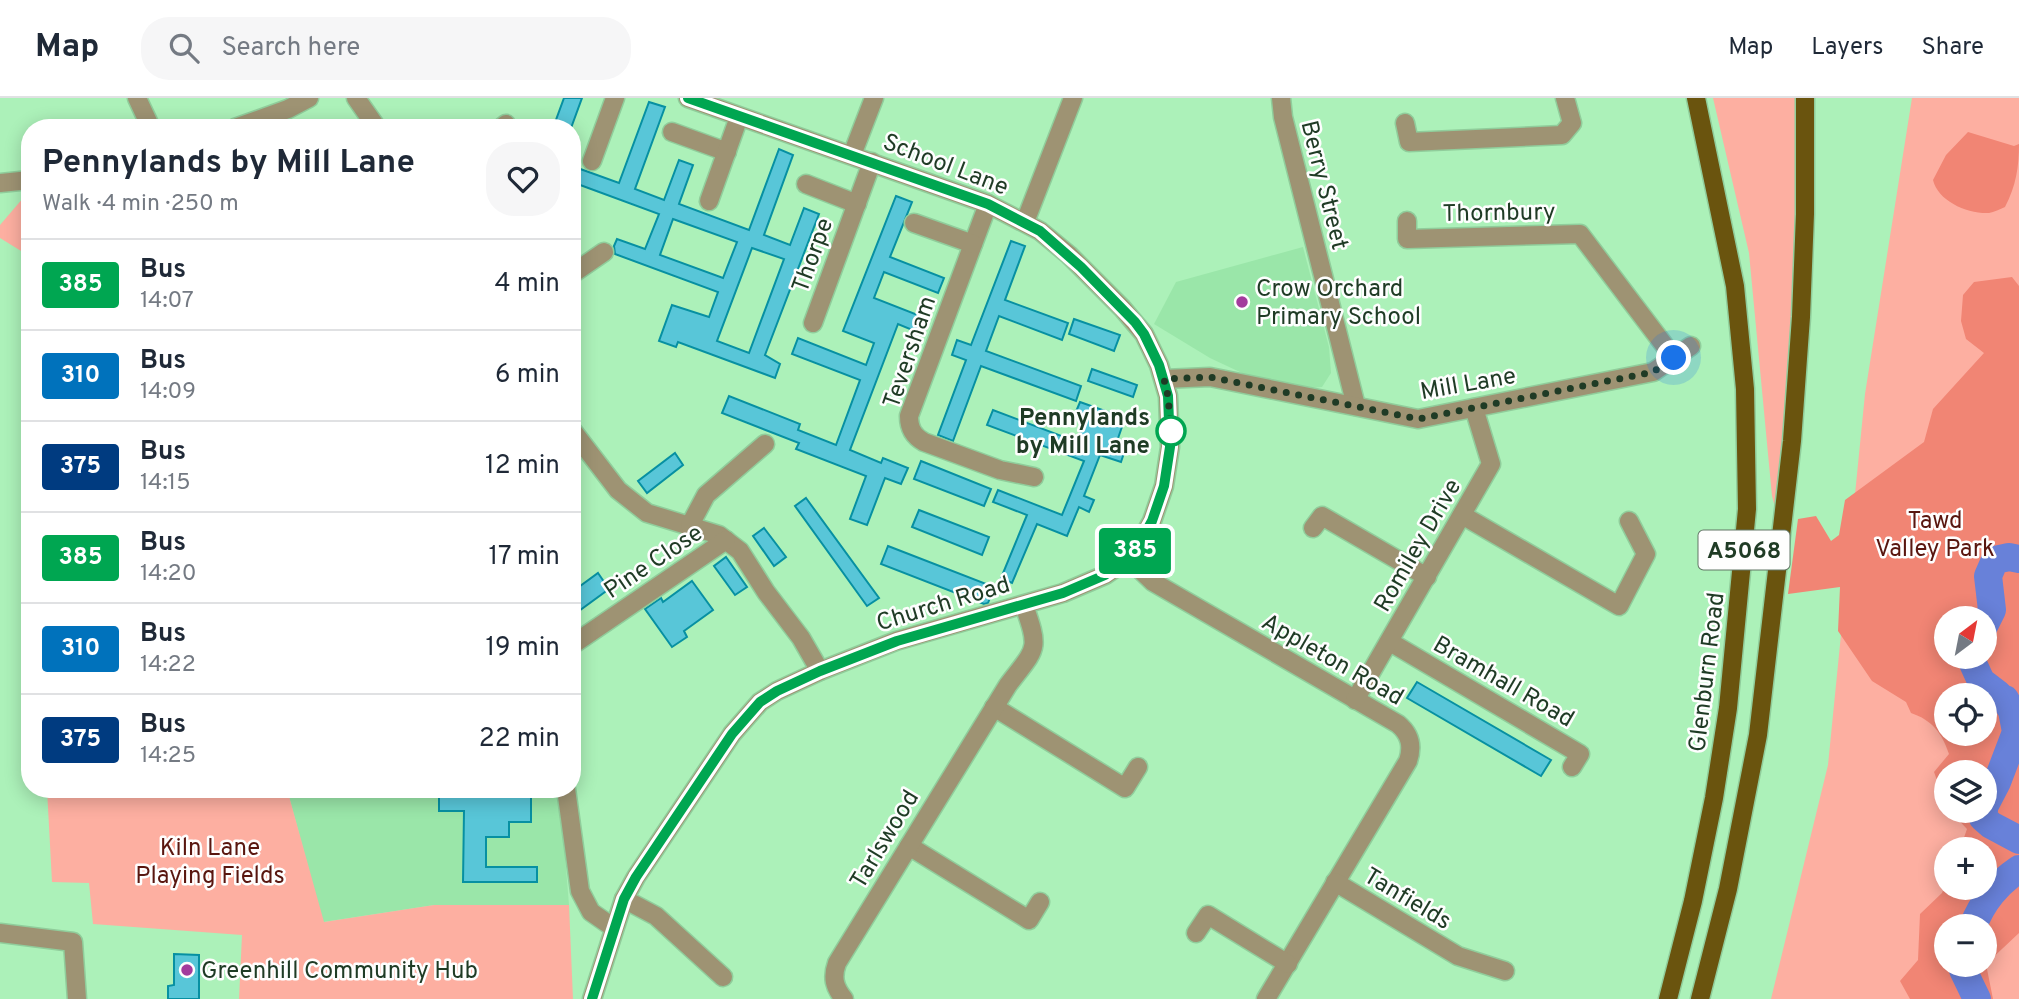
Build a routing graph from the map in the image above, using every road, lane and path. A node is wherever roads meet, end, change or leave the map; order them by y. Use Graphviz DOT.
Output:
graph roads {
  1 [pos="137,98"];
  2 [pos="309,98"];
  3 [pos="356,98"];
  4 [pos="615,98"];
  5 [pos="688,98"];
  6 [pos="874,98"];
  7 [pos="1073,98"];
  8 [pos="1281,98"];
  9 [pos="1565,98"];
  10 [pos="1696,98"];
  11 [pos="1805,98"];
  12 [pos="739,117"];
  13 [pos="147,119"];
  14 [pos="260,119"];
  15 [pos="371,119"];
  16 [pos="1405,123"];
  17 [pos="672,132"];
  18 [pos="727,152"];
  19 [pos="852,155"];
  20 [pos="592,161"];
  21 [pos="872,162"];
  22 [pos="21,181"];
  23 [pos="0,183"];
  24 [pos="806,184"];
  25 [pos="709,201"];
  26 [pos="857,204"];
  27 [pos="988,204"];
  28 [pos="1407,221"];
  29 [pos="1025,222"];
  30 [pos="914,223"];
  31 [pos="973,244"];
  32 [pos="604,252"];
  33 [pos="581,268"];
  34 [pos="813,323"];
  35 [pos="1691,346"];
  36 [pos="1674,358"];
  37 [pos="1164,379"];
  38 [pos="1356,406"];
  39 [pos="1474,408"];
  40 [pos="581,442"];
  41 [pos="765,444"];
  42 [pos="1034,477"];
  43 [pos="1462,515"];
  44 [pos="1629,520"];
  45 [pos="690,525"];
  46 [pos="1313,528"];
  47 [pos="726,540"];
  48 [pos="1128,558"];
  49 [pos="1427,577"];
  50 [pos="1024,604"];
  51 [pos="581,639"];
  52 [pos="1390,642"];
  53 [pos="820,671"];
  54 [pos="1355,700"];
  55 [pos="994,707"];
  56 [pos="1138,767"];
  57 [pos="1572,767"];
  58 [pos="567,798"];
  59 [pos="909,846"];
  60 [pos="1335,882"];
  61 [pos="624,899"];
  62 [pos="1040,902"];
  63 [pos="614,928"];
  64 [pos="0,933"];
  65 [pos="1196,933"];
  66 [pos="1288,964"];
  67 [pos="1505,971"];
  68 [pos="723,977"];
  69 [pos="77,999"];
  70 [pos="592,999"];
  71 [pos="844,999"];
  72 [pos="1266,999"];
  73 [pos="1668,999"];
  74 [pos="1700,999"];
  1 -- 13 [label="street"];
  2 -- 14 [label="street"];
  3 -- 15 [label="street"];
  4 -- 20 [label="street"];
  5 -- 12 [label="street, School Lane"];
  6 -- 19 [label="street"];
  7 -- 29 [label="street"];
  8 -- 38 [label="street, Berry Street"];
  9 -- 16 [label="street"];
  10 -- 73 [label="main road, Glenburn Road / A5068"];
  11 -- 74 [label="main road, A5068"];
  12 -- 18 [label="street"];
  12 -- 19 [label="street, School Lane"];
  17 -- 18 [label="street"];
  18 -- 25 [label="street"];
  19 -- 21 [label="street, School Lane"];
  21 -- 26 [label="street, Thorpe"];
  21 -- 27 [label="street, School Lane"];
  22 -- 23 [label="street"];
  24 -- 26 [label="street, Thorpe"];
  26 -- 34 [label="street, Thorpe"];
  27 -- 29 [label="street, School Lane"];
  27 -- 31 [label="street, Teversham"];
  28 -- 36 [label="street, Thornbury"];
  29 -- 37 [label="street, School Lane"];
  30 -- 31 [label="street"];
  31 -- 42 [label="street, Teversham"];
  32 -- 33 [label="street"];
  35 -- 36 [label="street, Mill Lane"];
  36 -- 39 [label="street, Mill Lane"];
  37 -- 38 [label="street, Mill Lane"];
  37 -- 48 [label="street, Church Road"];
  38 -- 39 [label="street, Mill Lane"];
  39 -- 43 [label="street, Romiley Drive"];
  40 -- 45 [label="street"];
  41 -- 45 [label="street"];
  43 -- 44 [label="street"];
  43 -- 49 [label="street, Romiley Drive"];
  45 -- 47 [label="street"];
  46 -- 49 [label="street"];
  47 -- 51 [label="street, Pine Close"];
  47 -- 53 [label="street"];
  48 -- 50 [label="street, Church Road"];
  48 -- 54 [label="street, Appleton Road"];
  49 -- 52 [label="street, Romiley Drive"];
  50 -- 53 [label="street, Church Road"];
  50 -- 55 [label="street, Tarlswood"];
  52 -- 54 [label="street, Romiley Drive"];
  52 -- 57 [label="street, Bramhall Road"];
  53 -- 61 [label="street, Church Road"];
  54 -- 60 [label="street, Appleton Road"];
  55 -- 56 [label="street"];
  55 -- 59 [label="street, Tarlswood"];
  58 -- 63 [label="street"];
  59 -- 62 [label="street"];
  59 -- 71 [label="street, Tarlswood"];
  60 -- 66 [label="street, Tanfields"];
  60 -- 67 [label="street, Tanfields"];
  61 -- 63 [label="street, Church Road"];
  61 -- 68 [label="street"];
  63 -- 70 [label="street, Church Road"];
  64 -- 69 [label="street"];
  65 -- 66 [label="street"];
  66 -- 72 [label="street, Tanfields"];
}
